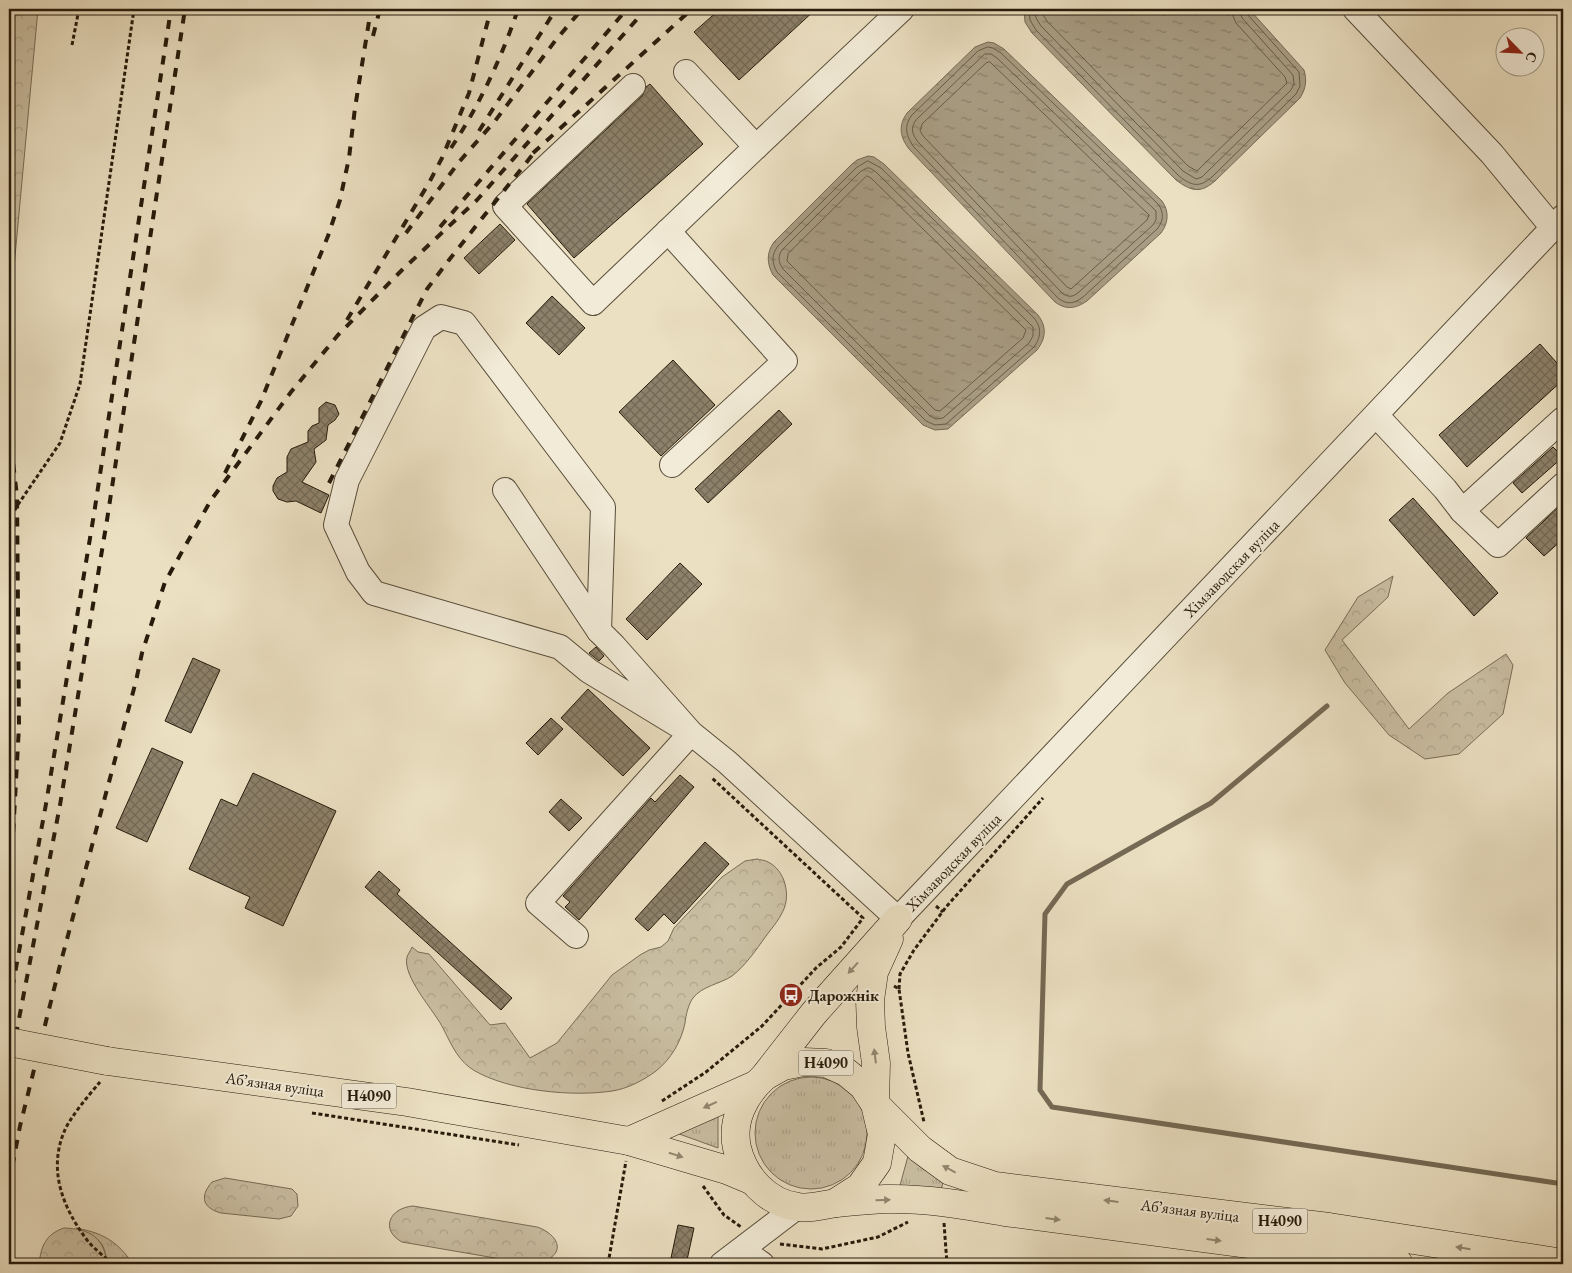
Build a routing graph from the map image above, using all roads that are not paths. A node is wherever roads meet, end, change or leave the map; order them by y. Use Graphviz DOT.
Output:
graph roads {
  1 [pos="902,9"];
  2 [pos="1355,9"];
  3 [pos="686,72"];
  4 [pos="633,86"];
  5 [pos="756,147"];
  6 [pos="1558,222"];
  7 [pos="668,231"];
  8 [pos="1376,415"];
  9 [pos="1563,419"];
  10 [pos="672,465"];
  11 [pos="1563,486"];
  12 [pos="505,490"];
  13 [pos="1462,511"];
  14 [pos="598,631"];
  15 [pos="691,733"];
  16 [pos="898,919"];
  17 [pos="576,936"];
  18 [pos="858,960"];
  19 [pos="9,1042"];
  20 [pos="759,1081"];
  21 [pos="875,1104"];
  22 [pos="627,1156"];
  23 [pos="751,1180"];
  24 [pos="835,1204"];
  25 [pos="797,1207"];
  26 [pos="749,1244"];
  27 [pos="1563,1263"];
  28 [pos="722,1264"];
  29 [pos="762,1264"];
  30 [pos="1399,1264"];
  1 -- 5 [label="street"];
  2 -- 6 [label="street"];
  3 -- 5 [label="street"];
  4 -- 7 [label="street"];
  5 -- 7 [label="street"];
  6 -- 8 [label="street, Хімзаводская вуліца"];
  7 -- 10 [label="street"];
  8 -- 13 [label="street"];
  8 -- 16 [label="street, Хімзаводская вуліца"];
  9 -- 13 [label="street"];
  11 -- 13 [label="street"];
  12 -- 14 [label="street"];
  14 -- 15 [label="street"];
  14 -- 15 [label="street"];
  15 -- 16 [label="street"];
  15 -- 17 [label="street"];
  16 -- 18 [label="main road"];
  18 -- 20 [label="main road, one-way"];
  21 -- 18 [label="main road, one-way"];
  19 -- 22 [label="main road, Абʼязная вуліца / Н4090, bridge"];
  20 -- 21 [label="main road, Н4090"];
  20 -- 22 [label="main road, Н4090, one-way"];
  20 -- 23 [label="main road, Н4090"];
  21 -- 24 [label="main road, Н4090"];
  27 -- 21 [label="main road, Абʼязная вуліца / Н4090, one-way"];
  22 -- 23 [label="main road, Н4090, one-way"];
  23 -- 25 [label="main road, Н4090"];
  24 -- 25 [label="main road, Н4090"];
  24 -- 30 [label="main road, Абʼязная вуліца / Н4090, one-way"];
  25 -- 26 [label="street"];
  26 -- 28 [label="street"];
  26 -- 29 [label="street"];
}
